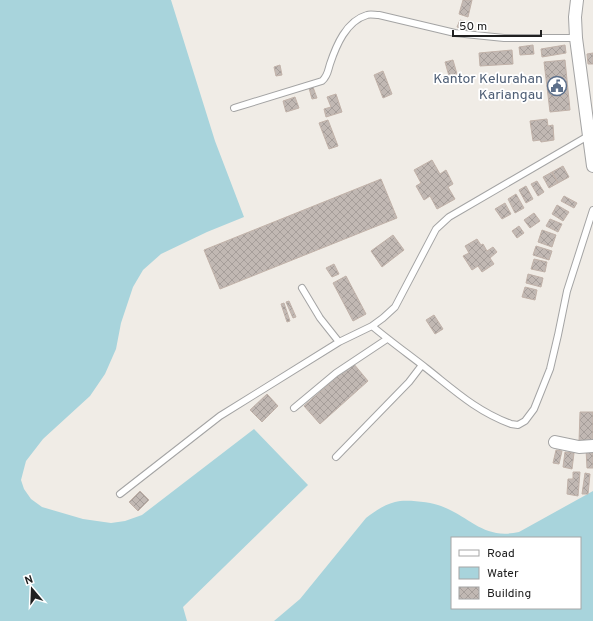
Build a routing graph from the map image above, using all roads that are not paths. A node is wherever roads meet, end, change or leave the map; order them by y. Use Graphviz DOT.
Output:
graph roads {
  1 [pos="577,0"];
  2 [pos="576,38"];
  3 [pos="234,108"];
  4 [pos="588,136"];
  5 [pos="593,166"];
  6 [pos="593,210"];
  7 [pos="302,288"];
  8 [pos="372,326"];
  9 [pos="387,339"];
  10 [pos="339,342"];
  11 [pos="422,365"];
  12 [pos="294,408"];
  13 [pos="555,442"];
  14 [pos="593,446"];
  15 [pos="336,457"];
  16 [pos="120,494"];
  1 -- 2 [label="street"];
  2 -- 3 [label="lane"];
  2 -- 4 [label="street"];
  4 -- 5 [label="street"];
  4 -- 8 [label="lane"];
  6 -- 11 [label="lane"];
  7 -- 10 [label="lane"];
  8 -- 9 [label="lane"];
  8 -- 10 [label="lane"];
  9 -- 11 [label="lane"];
  9 -- 12 [label="lane"];
  10 -- 16 [label="lane"];
  11 -- 15 [label="lane"];
  13 -- 14 [label="street"];
}
